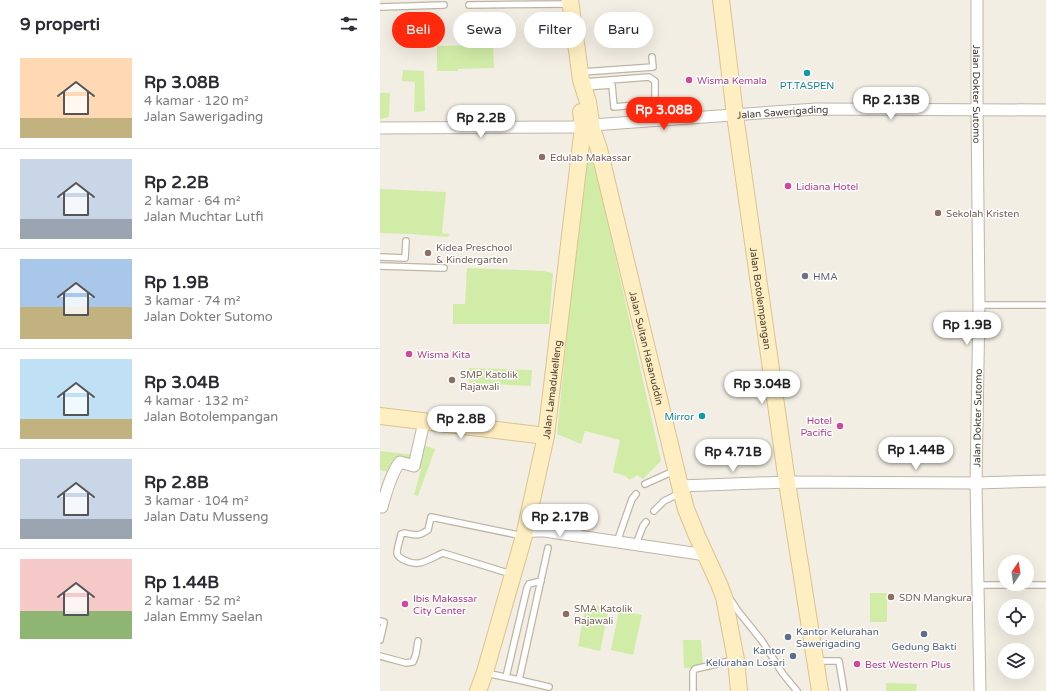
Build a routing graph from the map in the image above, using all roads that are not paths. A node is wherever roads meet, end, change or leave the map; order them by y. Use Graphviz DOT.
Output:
graph roads {
  1 [pos="721,0"];
  2 [pos="977,0"];
  3 [pos="534,2"];
  4 [pos="570,2"];
  5 [pos="444,5"];
  6 [pos="469,5"];
  7 [pos="380,7"];
  8 [pos="652,56"];
  9 [pos="581,80"];
  10 [pos="644,104"];
  11 [pos="977,110"];
  12 [pos="1046,110"];
  13 [pos="735,115"];
  14 [pos="646,121"];
  15 [pos="587,126"];
  16 [pos="380,128"];
  17 [pos="406,241"];
  18 [pos="380,257"];
  19 [pos="380,266"];
  20 [pos="444,268"];
  21 [pos="978,305"];
  22 [pos="1046,305"];
  23 [pos="380,416"];
  24 [pos="424,422"];
  25 [pos="546,436"];
  26 [pos="676,470"];
  27 [pos="1046,481"];
  28 [pos="787,482"];
  29 [pos="976,483"];
  30 [pos="645,484"];
  31 [pos="681,489"];
  32 [pos="636,494"];
  33 [pos="380,506"];
  34 [pos="530,506"];
  35 [pos="654,511"];
  36 [pos="646,522"];
  37 [pos="524,536"];
  38 [pos="617,542"];
  39 [pos="636,544"];
  40 [pos="548,548"];
  41 [pos="706,555"];
  42 [pos="513,575"];
  43 [pos="541,581"];
  44 [pos="719,584"];
  45 [pos="978,585"];
  46 [pos="1046,585"];
  47 [pos="380,621"];
  48 [pos="380,640"];
  49 [pos="418,641"];
  50 [pos="380,656"];
  51 [pos="736,660"];
  52 [pos="815,661"];
  53 [pos="485,672"];
  54 [pos="506,677"];
  55 [pos="520,680"];
  56 [pos="550,687"];
  57 [pos="478,691"];
  58 [pos="693,691"];
  59 [pos="739,691"];
  60 [pos="797,691"];
  61 [pos="820,691"];
  62 [pos="844,691"];
  63 [pos="980,691"];
  1 -- 13 [label="street, Jalan Botolempangan"];
  2 -- 11 [label="street, Jalan Dokter Sutomo"];
  3 -- 4 [label="lane"];
  3 -- 6 [label="lane"];
  4 -- 9 [label="street, Jalan Sultan Hasanuddin"];
  5 -- 7 [label="lane"];
  8 -- 9 [label="lane"];
  9 -- 10 [label="lane"];
  9 -- 10 [label="lane"];
  9 -- 15 [label="street, Jalan Sultan Hasanuddin"];
  10 -- 14 [label="lane"];
  11 -- 12 [label="street, Jalan Sawerigading"];
  11 -- 13 [label="street, Jalan Sawerigading"];
  11 -- 21 [label="street, Jalan Dokter Sutomo"];
  13 -- 14 [label="street, Jalan Sawerigading"];
  13 -- 28 [label="street, Jalan Botolempangan"];
  14 -- 15 [label="street, Jalan Sawerigading"];
  15 -- 16 [label="street, Jalan Sawerigading"];
  15 -- 25 [label="street, Jalan Lamadukelleng"];
  15 -- 26 [label="street, Jalan Sultan Hasanuddin"];
  17 -- 18 [label="lane"];
  19 -- 20 [label="lane"];
  21 -- 22 [label="lane"];
  21 -- 29 [label="street, Jalan Dokter Sutomo"];
  23 -- 24 [label="street"];
  24 -- 25 [label="street"];
  24 -- 33 [label="street"];
  25 -- 34 [label="street, Jalan Lamadukelleng"];
  26 -- 30 [label="lane"];
  26 -- 31 [label="street, Jalan Sultan Hasanuddin"];
  27 -- 29 [label="street"];
  28 -- 29 [label="street"];
  28 -- 31 [label="street"];
  28 -- 52 [label="street, Jalan Botolempangan"];
  29 -- 45 [label="street, Jalan Dokter Sutomo"];
  31 -- 35 [label="lane"];
  31 -- 41 [label="street, Jalan Sultan Hasanuddin"];
  32 -- 38 [label="lane"];
  34 -- 37 [label="street, Jalan Lamadukelleng"];
  34 -- 38 [label="street"];
  36 -- 39 [label="lane"];
  37 -- 38 [label="street"];
  37 -- 42 [label="street, Jalan Lamadukelleng"];
  37 -- 42 [label="lane"];
  38 -- 39 [label="street"];
  39 -- 41 [label="street"];
  40 -- 43 [label="lane"];
  41 -- 44 [label="street, Jalan Sultan Hasanuddin"];
  42 -- 53 [label="street, Jalan Lamadukelleng"];
  43 -- 54 [label="lane"];
  43 -- 55 [label="lane"];
  44 -- 51 [label="street, Jalan Sultan Hasanuddin"];
  44 -- 60 [label="lane"];
  45 -- 46 [label="lane"];
  45 -- 63 [label="street, Jalan Dokter Sutomo"];
  47 -- 48 [label="lane"];
  49 -- 50 [label="lane"];
  51 -- 58 [label="lane"];
  51 -- 59 [label="street, Jalan Sultan Hasanuddin"];
  52 -- 61 [label="street, Jalan Botolempangan"];
  52 -- 62 [label="lane"];
  53 -- 54 [label="lane"];
  53 -- 57 [label="street, Jalan Lamadukelleng"];
  54 -- 55 [label="lane"];
  55 -- 56 [label="lane"];
}
